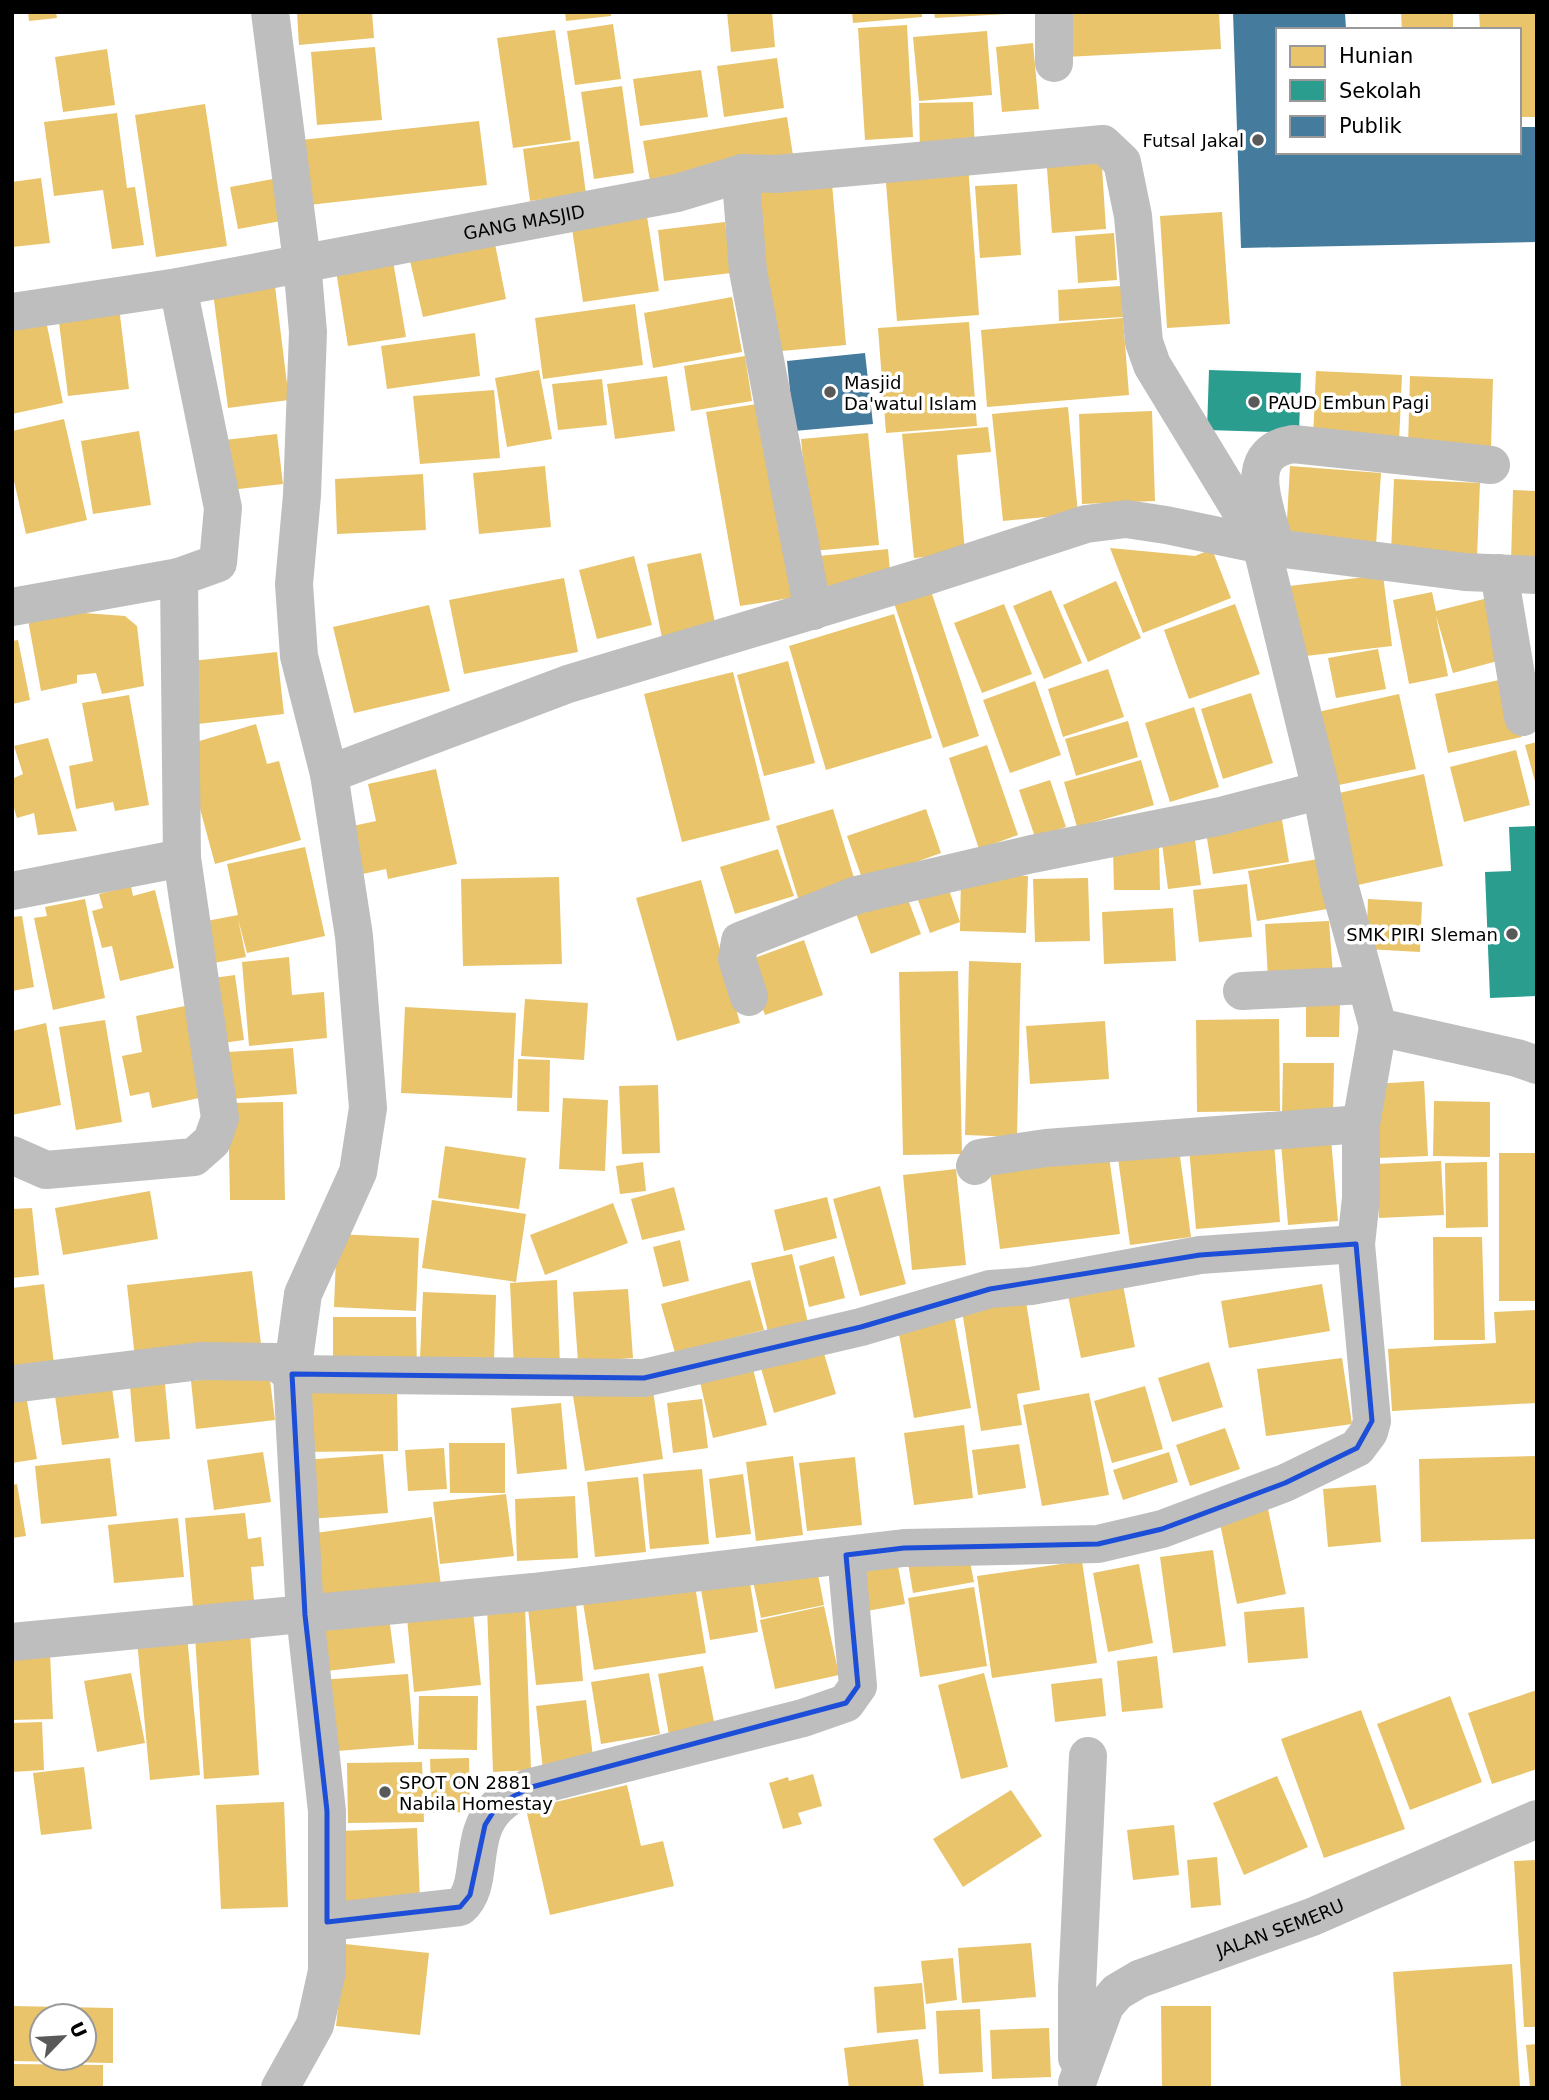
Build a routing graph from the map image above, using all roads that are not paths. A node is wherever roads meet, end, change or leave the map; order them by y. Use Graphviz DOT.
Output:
graph roads {
  1 [pos="270,12"];
  2 [pos="1054,12"];
  3 [pos="1054,62"];
  4 [pos="743,173"];
  5 [pos="302,262"];
  6 [pos="178,287"];
  7 [pos="12,312"];
  8 [pos="1491,465"];
  9 [pos="1269,546"];
  10 [pos="1499,573"];
  11 [pos="1537,575"];
  12 [pos="179,576"];
  13 [pos="12,607"];
  14 [pos="813,611"];
  15 [pos="1522,717"];
  16 [pos="329,774"];
  17 [pos="1321,790"];
  18 [pos="182,858"];
  19 [pos="12,891"];
  20 [pos="1365,985"];
  21 [pos="1242,991"];
  22 [pos="750,997"];
  23 [pos="1378,1027"];
  24 [pos="1537,1065"];
  25 [pos="1361,1124"];
  26 [pos="12,1155"];
  27 [pos="975,1166"];
  28 [pos="1356,1244"];
  29 [pos="292,1374"];
  30 [pos="12,1384"];
  31 [pos="846,1555"];
  32 [pos="304,1615"];
  33 [pos="12,1642"];
  34 [pos="1088,1756"];
  35 [pos="1537,1819"];
  36 [pos="327,1922"];
  37 [pos="1077,2086"];
  38 [pos="280,2088"];
  1 -- 5 [label="street"];
  2 -- 3 [label="street"];
  4 -- 5 [label="street, GANG MASJID"];
  4 -- 9 [label="street, GANG MASJID"];
  4 -- 14 [label="street"];
  5 -- 6 [label="street, GANG MASJID"];
  5 -- 16 [label="street"];
  6 -- 7 [label="street, GANG MASJID"];
  6 -- 12 [label="street"];
  8 -- 9 [label="street"];
  9 -- 10 [label="street"];
  9 -- 14 [label="street"];
  9 -- 17 [label="street"];
  10 -- 11 [label="street"];
  10 -- 15 [label="street"];
  12 -- 13 [label="street"];
  12 -- 18 [label="street"];
  14 -- 16 [label="street"];
  16 -- 29 [label="street"];
  17 -- 20 [label="street"];
  17 -- 22 [label="street"];
  18 -- 19 [label="street"];
  18 -- 26 [label="street"];
  20 -- 21 [label="street"];
  20 -- 23 [label="street"];
  23 -- 24 [label="street"];
  23 -- 25 [label="street"];
  25 -- 27 [label="street"];
  25 -- 28 [label="street"];
  28 -- 29 [label="street"];
  28 -- 31 [label="street"];
  29 -- 30 [label="street"];
  29 -- 32 [label="street"];
  31 -- 32 [label="street"];
  31 -- 36 [label="street"];
  32 -- 33 [label="street"];
  32 -- 36 [label="street"];
  34 -- 37 [label="street, JALAN SEMERU"];
  35 -- 37 [label="street, JALAN SEMERU"];
  36 -- 38 [label="street"];
}
